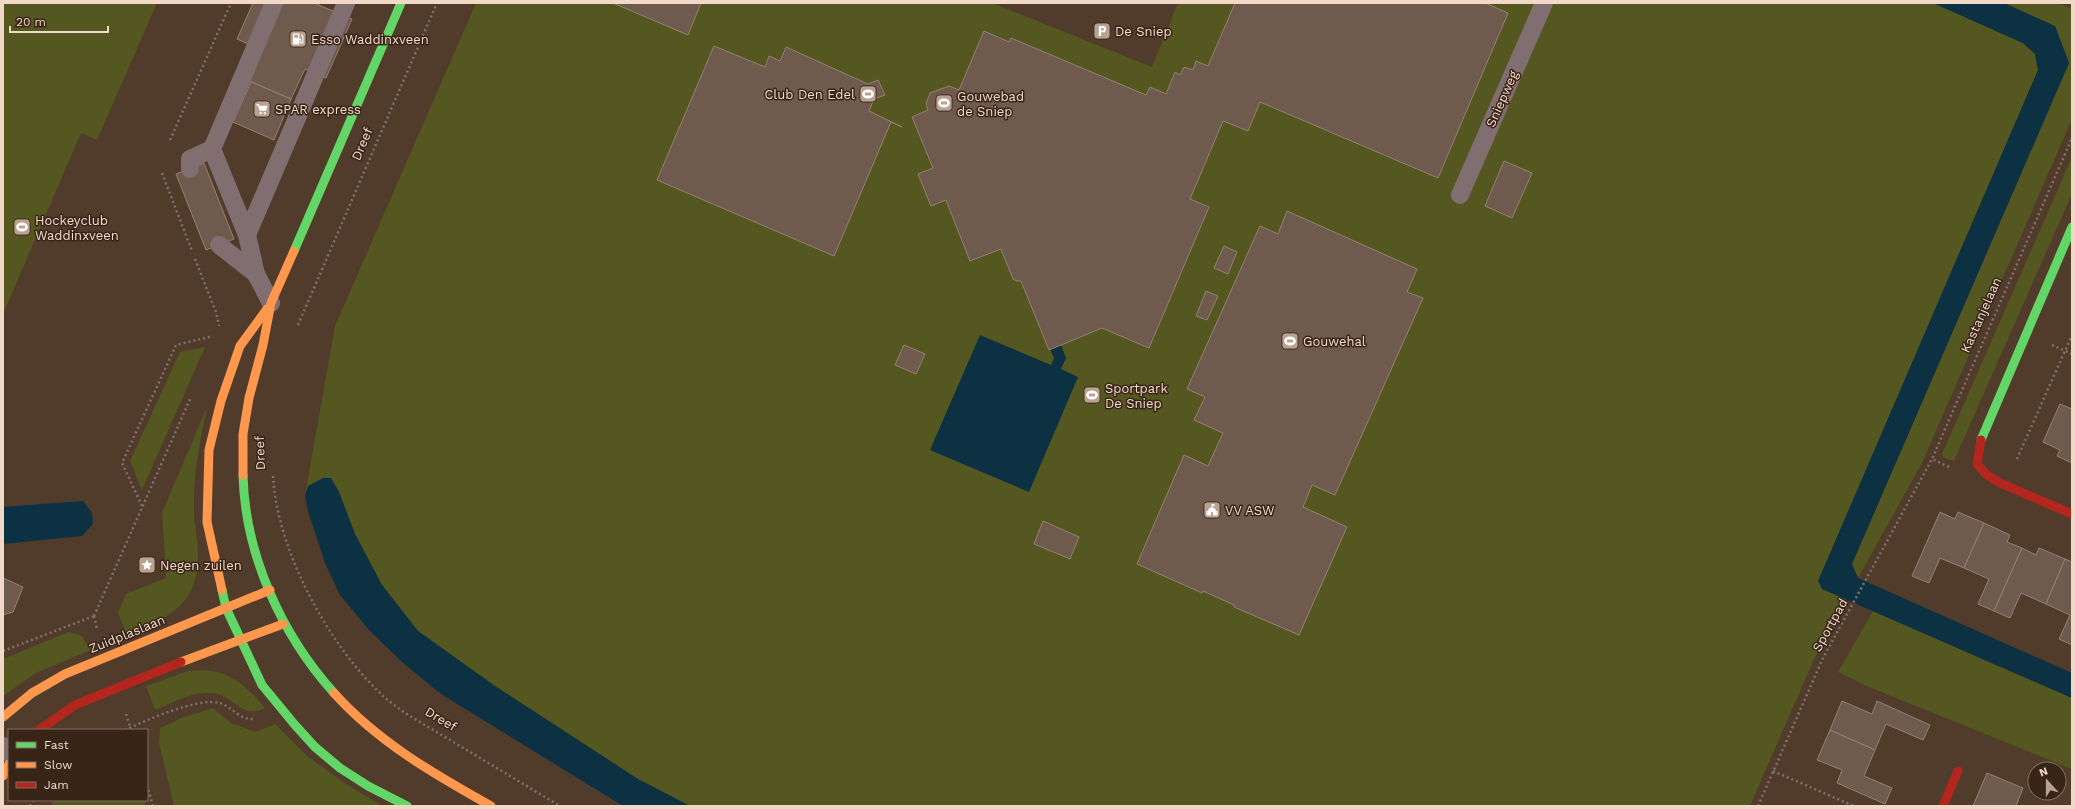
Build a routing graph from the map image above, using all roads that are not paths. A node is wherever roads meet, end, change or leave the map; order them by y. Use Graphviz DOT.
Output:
graph roads {
  1 [pos="274,3"];
  2 [pos="346,3"];
  3 [pos="401,3"];
  4 [pos="1544,3"];
  5 [pos="212,149"];
  6 [pos="190,169"];
  7 [pos="1460,196"];
  8 [pos="2072,227"];
  9 [pos="247,235"];
  10 [pos="219,245"];
  11 [pos="256,274"];
  12 [pos="271,303"];
  13 [pos="2072,514"];
  14 [pos="270,590"];
  15 [pos="226,608"];
  16 [pos="283,624"];
  17 [pos="240,639"];
  18 [pos="3,717"];
  19 [pos="40,729"];
  20 [pos="8,766"];
  21 [pos="1958,770"];
  22 [pos="3,776"];
  23 [pos="407,806"];
  24 [pos="491,806"];
  25 [pos="1943,806"];
  1 -- 5 [label="lane"];
  2 -- 9 [label="lane"];
  3 -- 12 [label="main road, Dreef"];
  4 -- 7 [label="lane, Sniepweg"];
  5 -- 6 [label="lane"];
  5 -- 9 [label="lane"];
  8 -- 13 [label="main road"];
  9 -- 11 [label="lane"];
  10 -- 11 [label="lane"];
  11 -- 12 [label="lane"];
  12 -- 14 [label="main road, Dreef"];
  12 -- 15 [label="main road, Dreef"];
  14 -- 15 [label="main road, Zuidplaslaan"];
  14 -- 16 [label="main road, Dreef"];
  15 -- 17 [label="main road, Dreef"];
  15 -- 18 [label="main road, Zuidplaslaan"];
  16 -- 17 [label="main road"];
  16 -- 24 [label="main road, Dreef"];
  17 -- 19 [label="main road"];
  17 -- 23 [label="main road, Dreef"];
  20 -- 22 [label="main road"];
  21 -- 25 [label="main road"];
}
